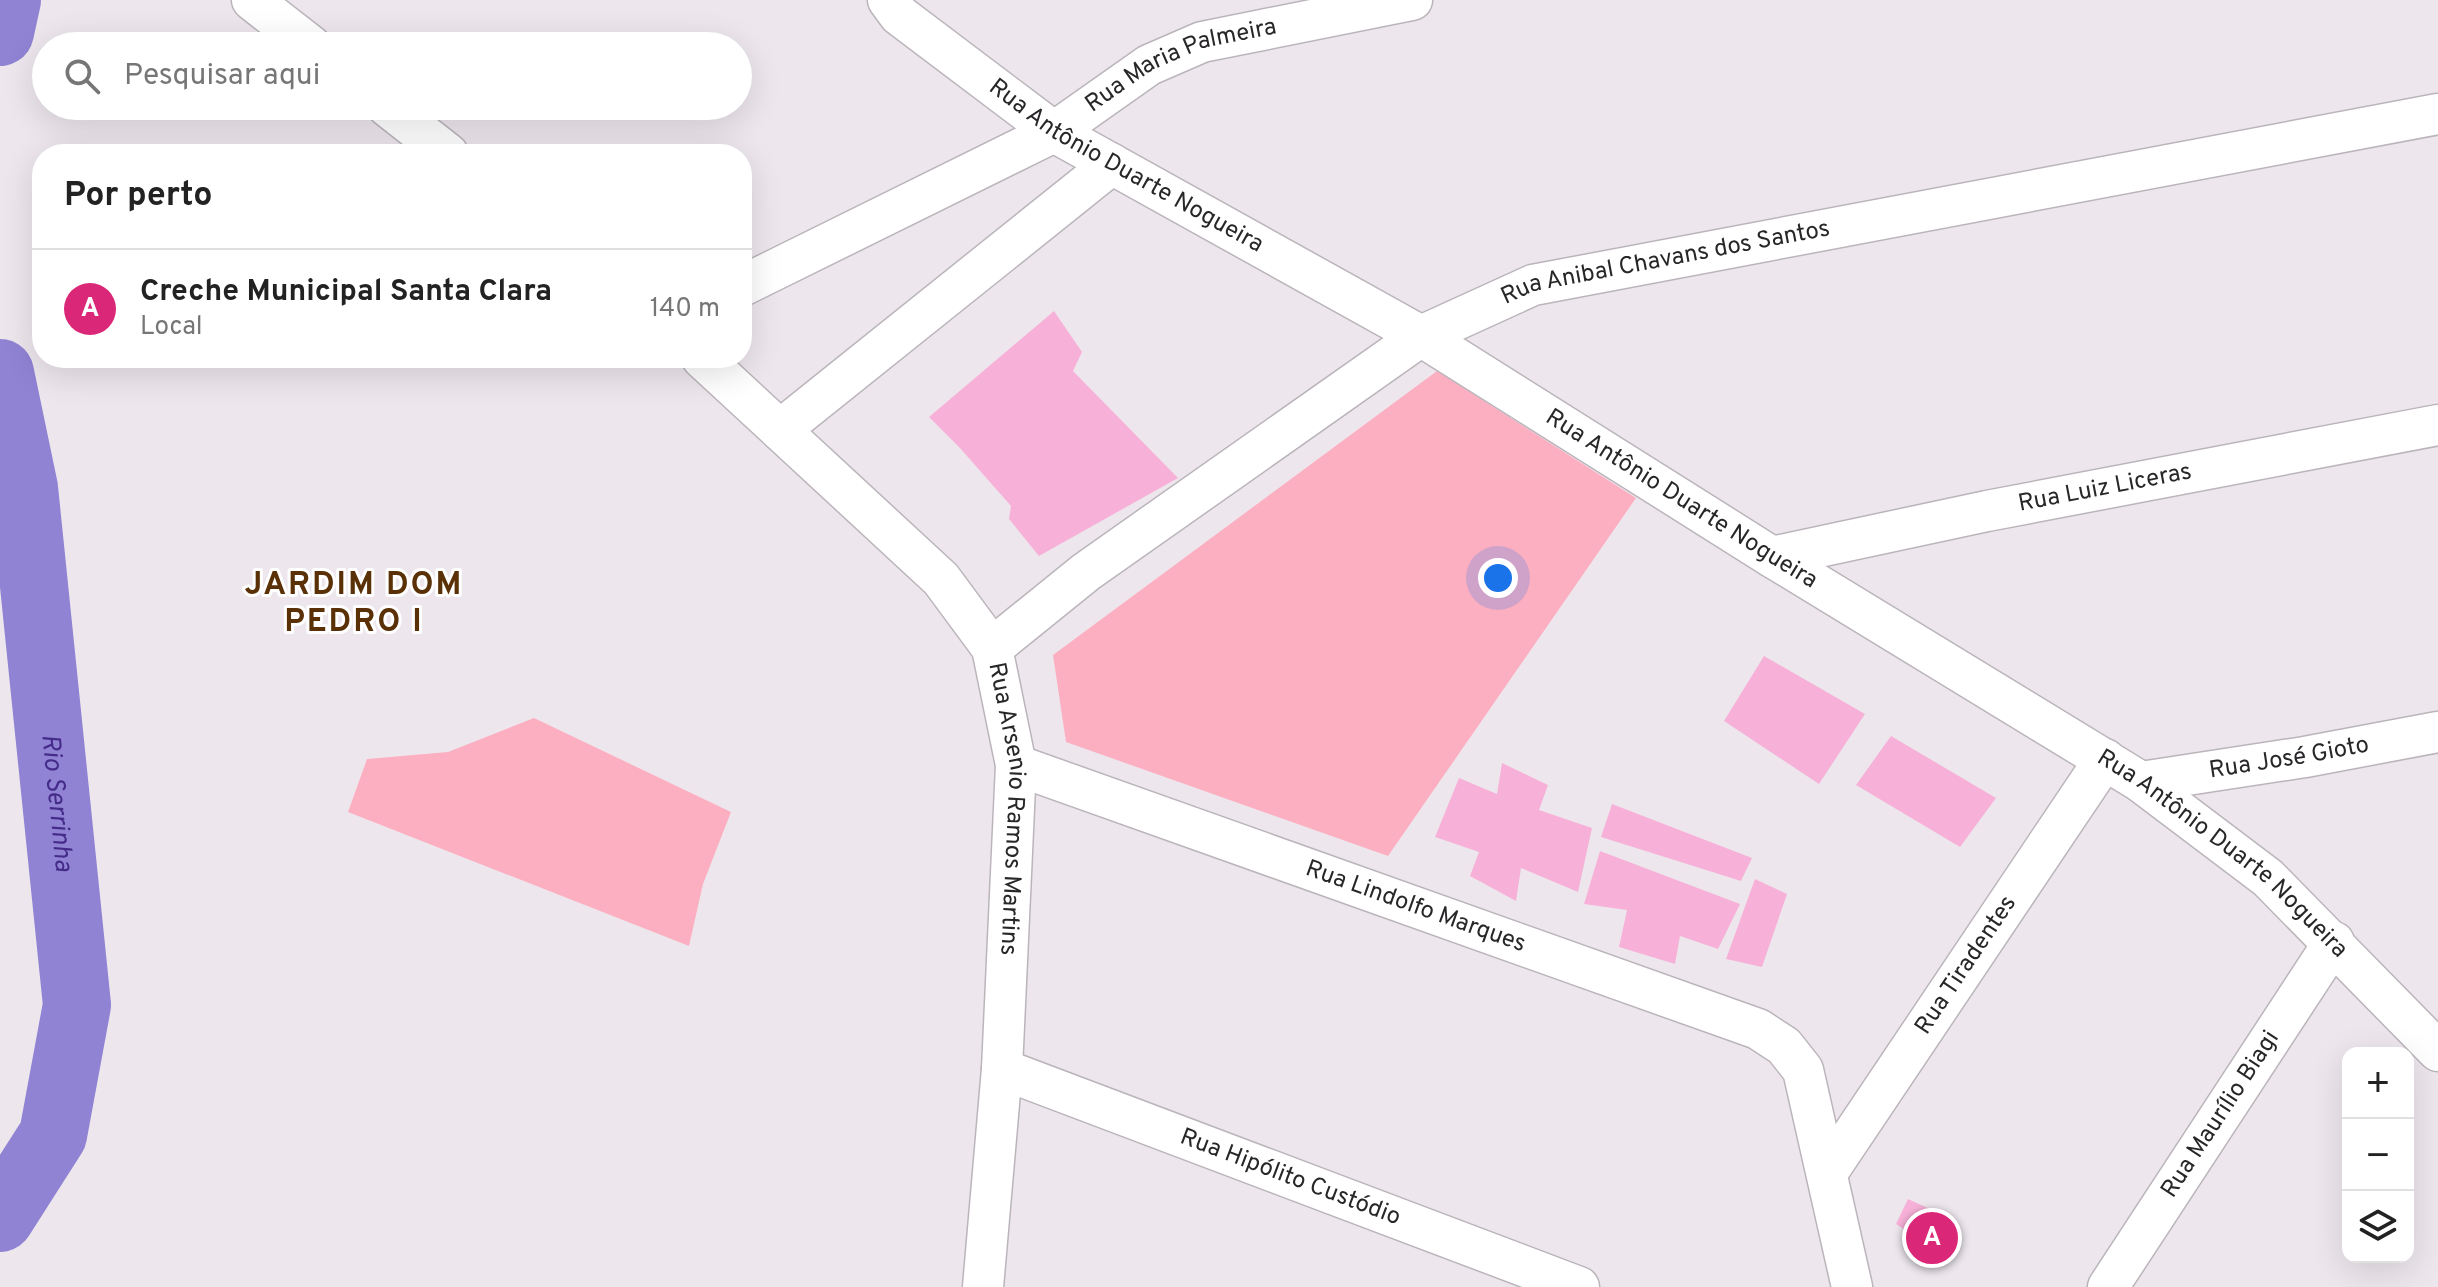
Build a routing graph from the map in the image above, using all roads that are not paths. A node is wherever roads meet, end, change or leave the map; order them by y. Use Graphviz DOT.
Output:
graph roads {
  1 [pos="252,0"];
  2 [pos="888,0"];
  3 [pos="1412,0"];
  4 [pos="293,32"];
  5 [pos="2438,114"];
  6 [pos="405,120"];
  7 [pos="1054,132"];
  8 [pos="435,144"];
  9 [pos="1112,164"];
  10 [pos="752,281"];
  11 [pos="1421,336"];
  12 [pos="713,368"];
  13 [pos="2438,425"];
  14 [pos="780,430"];
  15 [pos="1772,557"];
  16 [pos="992,648"];
  17 [pos="2438,732"];
  18 [pos="2105,759"];
  19 [pos="1016,765"];
  20 [pos="2141,782"];
  21 [pos="2334,942"];
  22 [pos="2437,1048"];
  23 [pos="1002,1069"];
  24 [pos="1827,1173"];
  25 [pos="983,1287"];
  26 [pos="1579,1287"];
  27 [pos="1852,1287"];
  28 [pos="2108,1287"];
  1 -- 4 [label="street"];
  2 -- 7 [label="street, Rua Antônio Duarte Nogueira"];
  3 -- 7 [label="street, Rua Maria Palmeira"];
  5 -- 11 [label="street, Rua Anibal Chavans dos Santos"];
  6 -- 8 [label="street"];
  7 -- 9 [label="street, Rua Antônio Duarte Nogueira"];
  7 -- 10 [label="street, Rua Maria Palmeira"];
  9 -- 11 [label="street, Rua Antônio Duarte Nogueira"];
  9 -- 14 [label="street"];
  11 -- 15 [label="street, Rua Antônio Duarte Nogueira"];
  11 -- 16 [label="street, Rua Anibal Chavans dos Santos"];
  12 -- 14 [label="street, Rua Arsenio Ramos Martins"];
  13 -- 15 [label="street, Rua Luiz Liceras"];
  14 -- 16 [label="street, Rua Arsenio Ramos Martins"];
  15 -- 18 [label="street, Rua Antônio Duarte Nogueira"];
  16 -- 19 [label="street, Rua Arsenio Ramos Martins"];
  17 -- 20 [label="street, Rua José Gioto"];
  18 -- 20 [label="street, Rua Antônio Duarte Nogueira"];
  18 -- 24 [label="street, Rua Tiradentes"];
  19 -- 23 [label="street, Rua Arsenio Ramos Martins"];
  19 -- 24 [label="street, Rua Lindolfo Marques"];
  20 -- 21 [label="street, Rua Antônio Duarte Nogueira"];
  21 -- 22 [label="street, Rua Antônio Duarte Nogueira"];
  21 -- 28 [label="street, Rua Maurílio Biagi"];
  23 -- 25 [label="street, Rua Arsenio Ramos Martins"];
  23 -- 26 [label="street, Rua Hipólito Custódio"];
  24 -- 27 [label="street"];
}
